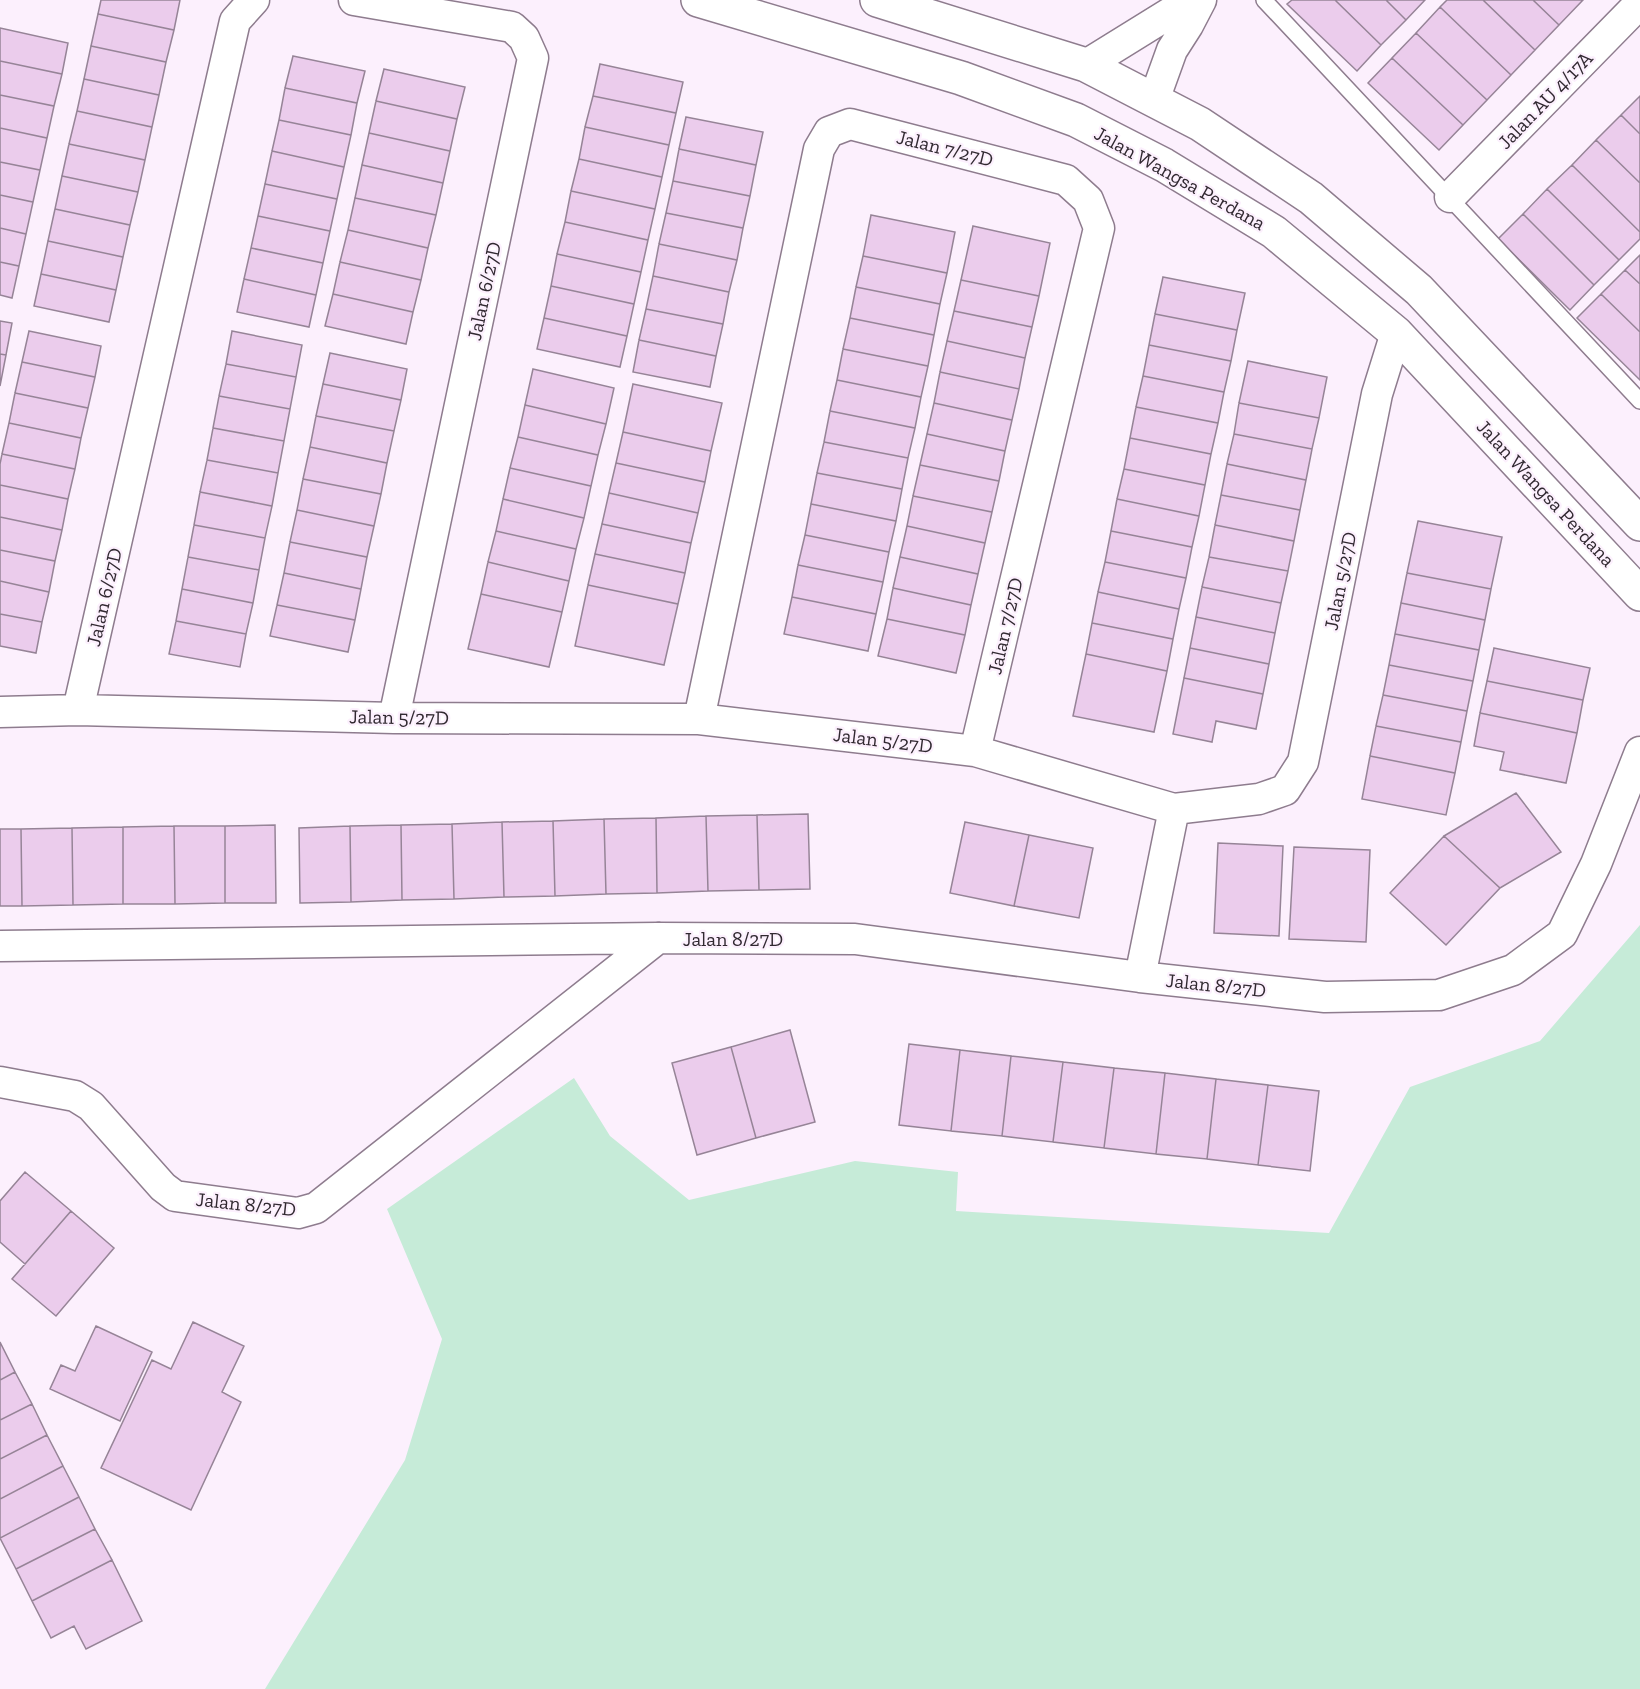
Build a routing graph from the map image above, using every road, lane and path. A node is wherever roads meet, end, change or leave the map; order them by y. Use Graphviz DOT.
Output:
graph roads {
  1 [pos="254,0"];
  2 [pos="354,0"];
  3 [pos="698,0"];
  4 [pos="877,0"];
  5 [pos="1191,0"];
  6 [pos="1201,0"];
  7 [pos="1264,0"];
  8 [pos="1640,3"];
  9 [pos="1086,65"];
  10 [pos="1154,100"];
  11 [pos="1450,197"];
  12 [pos="1396,333"];
  13 [pos="1640,401"];
  14 [pos="1640,525"];
  15 [pos="1640,594"];
  16 [pos="78,710"];
  17 [pos="0,712"];
  18 [pos="394,718"];
  19 [pos="699,719"];
  20 [pos="975,751"];
  21 [pos="1640,753"];
  22 [pos="1174,809"];
  23 [pos="658,938"];
  24 [pos="0,946"];
  25 [pos="1140,978"];
  26 [pos="0,1082"];
  1 -- 16 [label="street, Jalan 6/27D"];
  2 -- 18 [label="street, Jalan 6/27D"];
  3 -- 12 [label="main road, Jalan Wangsa Perdana"];
  4 -- 9 [label="main road"];
  5 -- 9 [label="street"];
  6 -- 10 [label="street"];
  7 -- 11 [label="lane"];
  8 -- 11 [label="street, Jalan AU 4/17A"];
  9 -- 10 [label="main road"];
  10 -- 14 [label="main road"];
  11 -- 13 [label="lane"];
  12 -- 15 [label="main road, Jalan Wangsa Perdana"];
  12 -- 22 [label="street, Jalan 5/27D"];
  16 -- 17 [label="street, Jalan 5/27D"];
  16 -- 18 [label="street, Jalan 5/27D"];
  18 -- 19 [label="street, Jalan 5/27D"];
  19 -- 20 [label="street, Jalan 5/27D"];
  19 -- 20 [label="street, Jalan 7/27D"];
  20 -- 22 [label="street, Jalan 5/27D"];
  21 -- 25 [label="street, Jalan 8/27D"];
  22 -- 25 [label="street"];
  23 -- 24 [label="street, Jalan 8/27D"];
  23 -- 25 [label="street, Jalan 8/27D"];
  23 -- 26 [label="street, Jalan 8/27D"];
}
